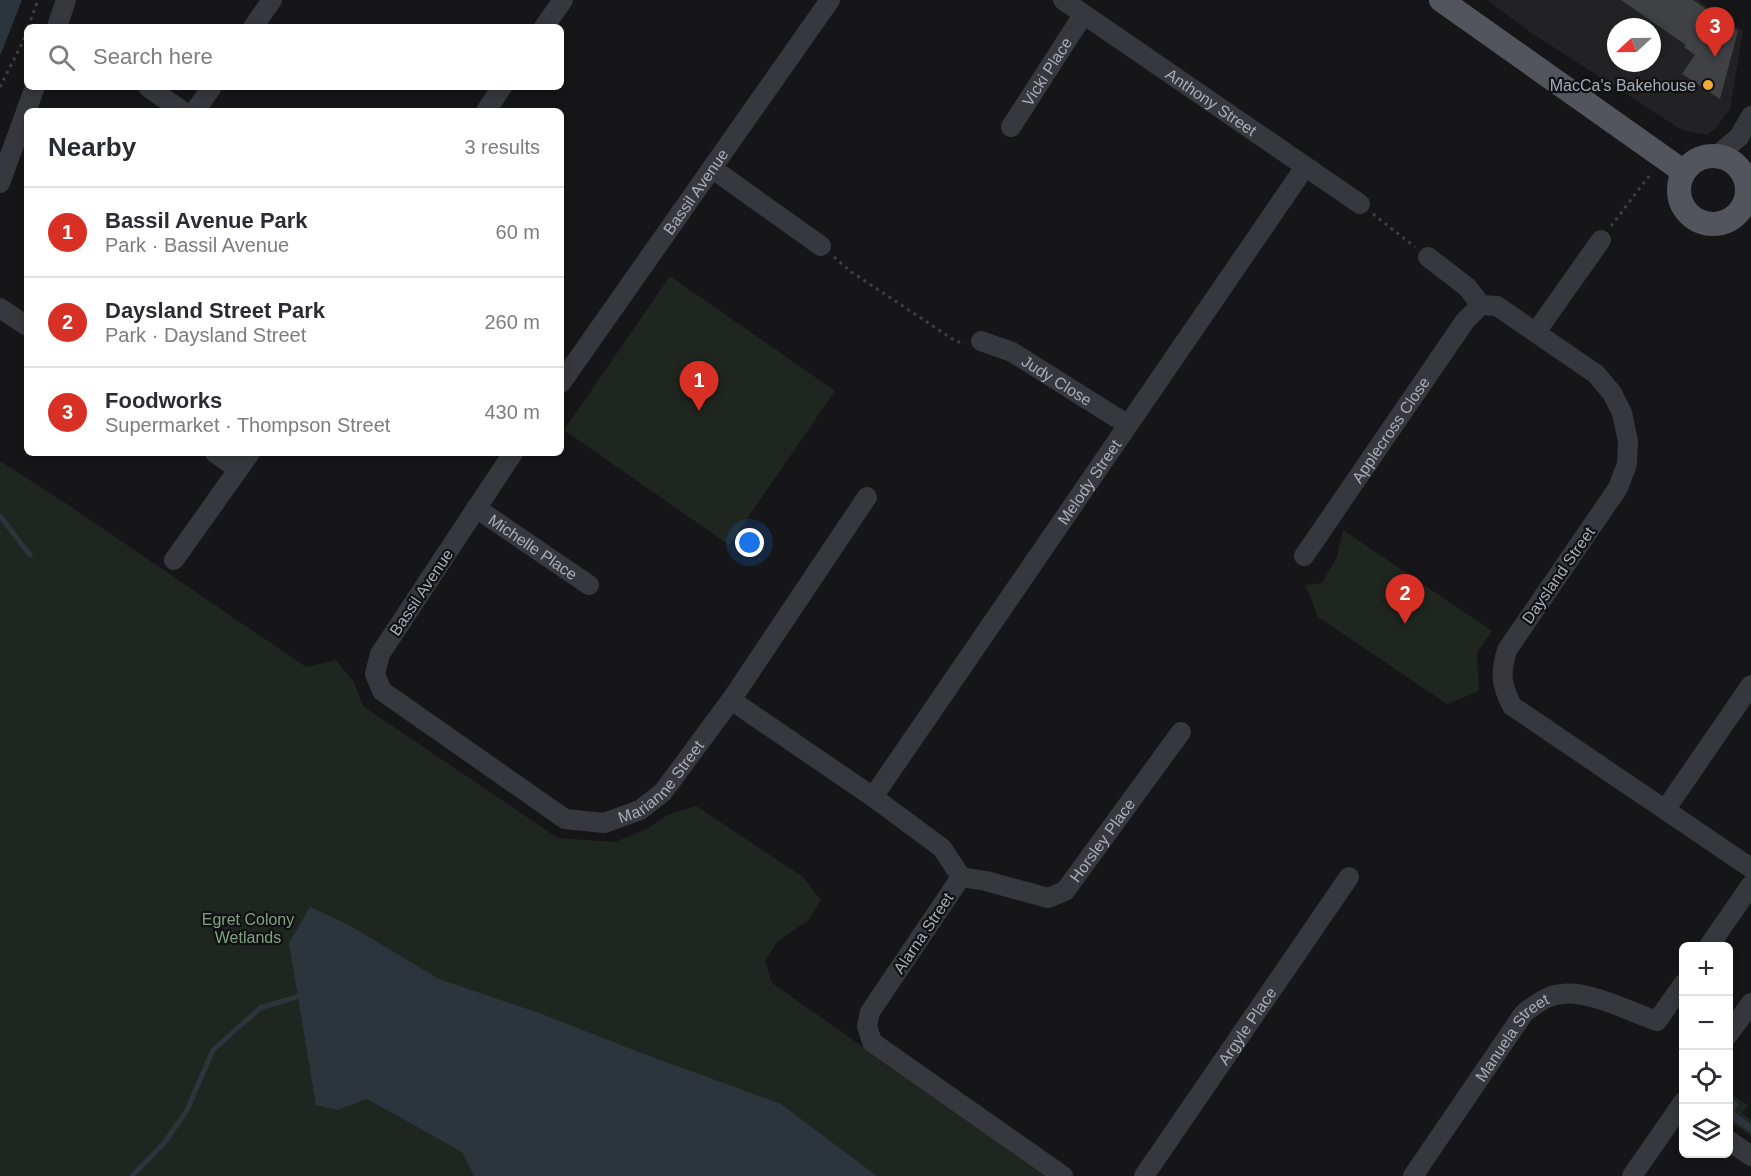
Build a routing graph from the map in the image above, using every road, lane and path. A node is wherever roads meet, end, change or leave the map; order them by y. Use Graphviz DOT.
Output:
graph roads {
  1 [pos="38,0"];
  2 [pos="66,0"];
  3 [pos="272,0"];
  4 [pos="563,0"];
  5 [pos="830,0"];
  6 [pos="1063,0"];
  7 [pos="1442,0"];
  8 [pos="1083,15"];
  9 [pos="29,24"];
  10 [pos="60,24"];
  11 [pos="255,24"];
  12 [pos="546,24"];
  13 [pos="24,40"];
  14 [pos="0,87"];
  15 [pos="34,90"];
  16 [pos="152,90"];
  17 [pos="210,90"];
  18 [pos="500,90"];
  19 [pos="27,108"];
  20 [pos="178,108"];
  21 [pos="197,108"];
  22 [pos="488,108"];
  23 [pos="1751,116"];
  24 [pos="24,117"];
  25 [pos="1011,127"];
  26 [pos="1715,157"];
  27 [pos="1305,167"];
  28 [pos="712,169"];
  29 [pos="1652,172"];
  30 [pos="1684,172"];
  31 [pos="1747,176"];
  32 [pos="0,183"];
  33 [pos="1360,204"];
  34 [pos="1745,213"];
  35 [pos="1601,240"];
  36 [pos="821,246"];
  37 [pos="1428,257"];
  38 [pos="1481,305"];
  39 [pos="0,308"];
  40 [pos="24,324"];
  41 [pos="1536,333"];
  42 [pos="981,341"];
  43 [pos="564,379"];
  44 [pos="1128,425"];
  45 [pos="225,456"];
  46 [pos="511,456"];
  47 [pos="244,461"];
  48 [pos="867,497"];
  49 [pos="476,508"];
  50 [pos="1304,556"];
  51 [pos="174,560"];
  52 [pos="589,585"];
  53 [pos="375,674"];
  54 [pos="1751,685"];
  55 [pos="731,700"];
  56 [pos="1181,732"];
  57 [pos="873,797"];
  58 [pos="1665,810"];
  59 [pos="1751,868"];
  60 [pos="961,877"];
  61 [pos="1349,877"];
  62 [pos="1751,885"];
  63 [pos="1712,942"];
  64 [pos="1679,989"];
  65 [pos="1751,1003"];
  66 [pos="1733,1028"];
  67 [pos="1679,1110"];
  68 [pos="1733,1143"];
  69 [pos="1751,1156"];
  70 [pos="1063,1176"];
  71 [pos="1144,1176"];
  72 [pos="1413,1176"];
  73 [pos="1632,1176"];
  1 -- 9 [label="path"];
  2 -- 10 [label="street"];
  3 -- 11 [label="street"];
  4 -- 12 [label="street"];
  5 -- 28 [label="street, Bassil Avenue"];
  6 -- 8 [label="street, Anthony Street"];
  7 -- 30 [label="main road"];
  8 -- 25 [label="street, Vicki Place"];
  8 -- 27 [label="street, Anthony Street"];
  13 -- 14 [label="path"];
  15 -- 19 [label="street"];
  16 -- 20 [label="street"];
  17 -- 21 [label="street"];
  18 -- 22 [label="street"];
  23 -- 26 [label="street"];
  24 -- 32 [label="street"];
  26 -- 30 [label="main road"];
  26 -- 31 [label="main road"];
  27 -- 33 [label="street, Anthony Street"];
  27 -- 44 [label="street, Melody Street"];
  28 -- 36 [label="street"];
  28 -- 43 [label="street, Bassil Avenue"];
  29 -- 35 [label="path"];
  30 -- 34 [label="main road"];
  31 -- 34 [label="main road"];
  33 -- 37 [label="path"];
  35 -- 41 [label="street"];
  36 -- 42 [label="path"];
  37 -- 38 [label="street"];
  38 -- 41 [label="street, Daysland Street"];
  38 -- 50 [label="street, Applecross Close"];
  39 -- 40 [label="street"];
  41 -- 58 [label="street, Daysland Street"];
  42 -- 44 [label="street, Judy Close"];
  44 -- 57 [label="street, Melody Street"];
  45 -- 47 [label="street"];
  46 -- 49 [label="street, Bassil Avenue"];
  47 -- 51 [label="street"];
  48 -- 55 [label="street, Marianne Street"];
  49 -- 52 [label="street, Michelle Place"];
  49 -- 53 [label="street, Bassil Avenue"];
  53 -- 55 [label="street, Marianne Street"];
  54 -- 58 [label="street"];
  55 -- 57 [label="street, Alarna Street"];
  56 -- 60 [label="street, Horsley Place"];
  57 -- 60 [label="street, Alarna Street"];
  58 -- 59 [label="street, Daysland Street"];
  60 -- 70 [label="street, Alarna Street"];
  61 -- 71 [label="street, Argyle Place"];
  62 -- 63 [label="street"];
  64 -- 72 [label="street, Manuela Street"];
  65 -- 66 [label="street"];
  67 -- 73 [label="street"];
  68 -- 69 [label="street"];
}
